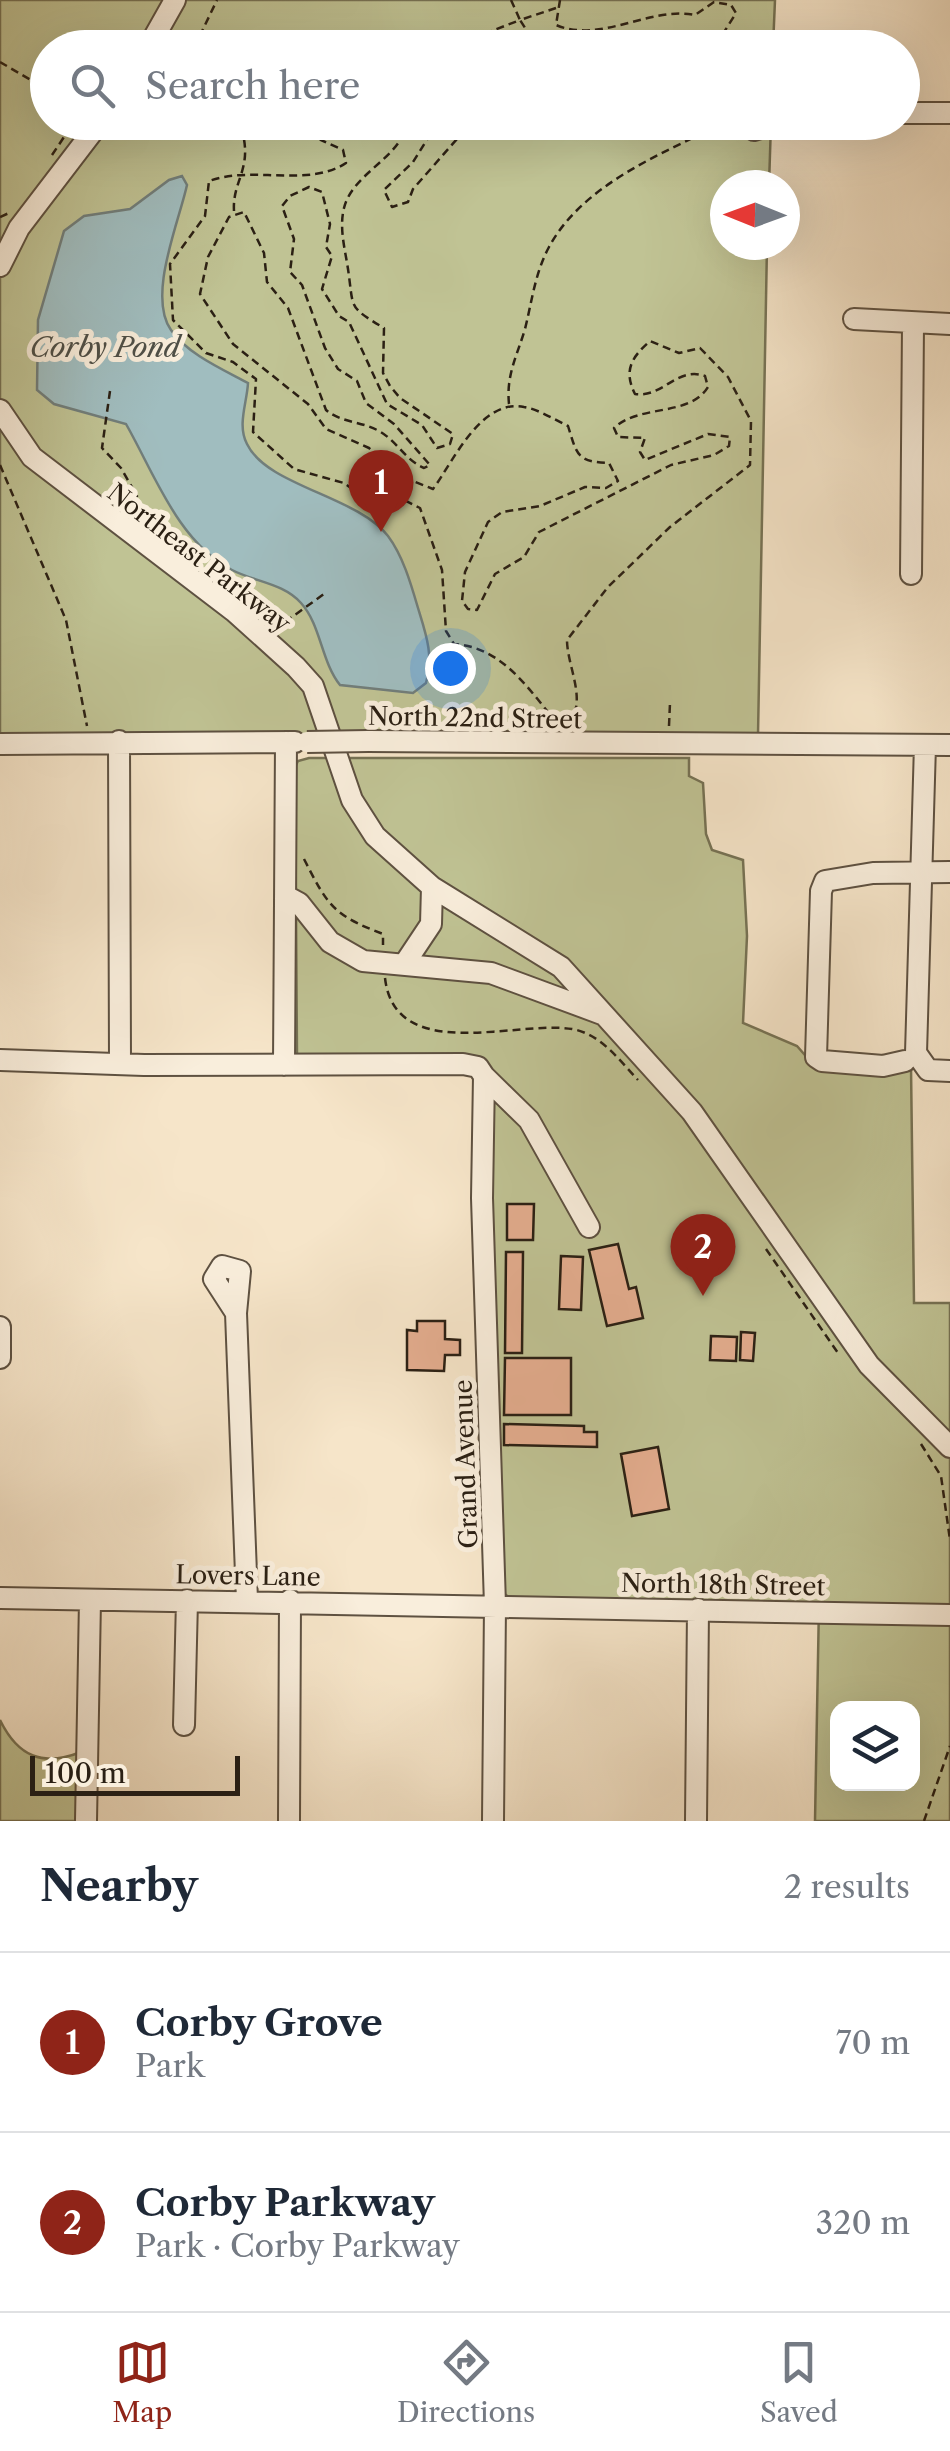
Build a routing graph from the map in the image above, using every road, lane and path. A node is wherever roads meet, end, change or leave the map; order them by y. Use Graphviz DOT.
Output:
graph roads {
  1 [pos="176,0"];
  2 [pos="217,0"];
  3 [pos="511,0"];
  4 [pos="560,0"];
  5 [pos="557,8"];
  6 [pos="520,20"];
  7 [pos="158,30"];
  8 [pos="203,30"];
  9 [pos="494,30"];
  10 [pos="526,30"];
  11 [pos="570,30"];
  12 [pos="594,30"];
  13 [pos="726,30"];
  14 [pos="0,62"];
  15 [pos="30,80"];
  16 [pos="920,113"];
  17 [pos="950,113"];
  18 [pos="85,140"];
  19 [pos="245,140"];
  20 [pos="321,140"];
  21 [pos="401,140"];
  22 [pos="427,140"];
  23 [pos="456,140"];
  24 [pos="689,140"];
  25 [pos="245,173"];
  26 [pos="234,213"];
  27 [pos="10,232"];
  28 [pos="0,266"];
  29 [pos="854,319"];
  30 [pos="914,324"];
  31 [pos="950,324"];
  32 [pos="110,391"];
  33 [pos="509,406"];
  34 [pos="0,410"];
  35 [pos="0,466"];
  36 [pos="125,504"];
  37 [pos="911,574"];
  38 [pos="324,594"];
  39 [pos="284,622"];
  40 [pos="670,703"];
  41 [pos="669,730"];
  42 [pos="111,734"];
  43 [pos="296,742"];
  44 [pos="0,744"];
  45 [pos="925,745"];
  46 [pos="950,746"];
  47 [pos="303,856"];
  48 [pos="921,872"];
  49 [pos="950,872"];
  50 [pos="432,888"];
  51 [pos="286,896"];
  52 [pos="394,963"];
  53 [pos="604,1014"];
  54 [pos="0,1060"];
  55 [pos="905,1062"];
  56 [pos="120,1063"];
  57 [pos="284,1065"];
  58 [pos="943,1071"];
  59 [pos="484,1076"];
  60 [pos="647,1089"];
  61 [pos="589,1227"];
  62 [pos="761,1241"];
  63 [pos="236,1314"];
  64 [pos="0,1326"];
  65 [pos="0,1358"];
  66 [pos="849,1364"];
  67 [pos="912,1434"];
  68 [pos="950,1446"];
  69 [pos="950,1540"];
  70 [pos="0,1598"];
  71 [pos="90,1600"];
  72 [pos="188,1600"];
  73 [pos="247,1600"];
  74 [pos="290,1600"];
  75 [pos="495,1606"];
  76 [pos="698,1609"];
  77 [pos="950,1614"];
  78 [pos="184,1725"];
  79 [pos="950,1746"];
  80 [pos="86,1821"];
  81 [pos="289,1821"];
  82 [pos="493,1821"];
  83 [pos="696,1821"];
  84 [pos="924,1821"];
  1 -- 7 [label="street"];
  2 -- 8 [label="path"];
  3 -- 6 [label="path"];
  4 -- 5 [label="path"];
  5 -- 6 [label="path"];
  5 -- 11 [label="path"];
  6 -- 9 [label="path"];
  6 -- 10 [label="path"];
  12 -- 13 [label="path"];
  14 -- 15 [label="path"];
  16 -- 17 [label="street"];
  18 -- 27 [label="street"];
  19 -- 25 [label="path"];
  20 -- 25 [label="path"];
  21 -- 26 [label="path"];
  22 -- 23 [label="path"];
  24 -- 33 [label="path"];
  25 -- 26 [label="path"];
  25 -- 33 [label="path"];
  26 -- 33 [label="path"];
  27 -- 28 [label="street"];
  29 -- 30 [label="street"];
  30 -- 31 [label="street"];
  30 -- 37 [label="street"];
  32 -- 36 [label="path"];
  34 -- 50 [label="street, Northeast Parkway"];
  35 -- 42 [label="path"];
  38 -- 39 [label="path"];
  40 -- 41 [label="path"];
  42 -- 43 [label="street, North 22nd Street"];
  42 -- 44 [label="street, North 22nd Street"];
  42 -- 56 [label="street"];
  43 -- 45 [label="street, North 22nd Street, bridge"];
  43 -- 51 [label="street"];
  45 -- 46 [label="street, North 22nd Street"];
  45 -- 48 [label="street"];
  47 -- 52 [label="path"];
  48 -- 49 [label="street"];
  48 -- 55 [label="street"];
  48 -- 58 [label="street"];
  50 -- 52 [label="street"];
  50 -- 53 [label="street, Northeast Parkway"];
  51 -- 52 [label="street"];
  51 -- 57 [label="street"];
  52 -- 53 [label="street"];
  52 -- 60 [label="path"];
  53 -- 68 [label="street, Northeast Parkway"];
  54 -- 56 [label="street"];
  56 -- 57 [label="street"];
  57 -- 59 [label="street"];
  59 -- 61 [label="street"];
  59 -- 75 [label="street, Grand Avenue"];
  62 -- 66 [label="path"];
  63 -- 73 [label="street"];
  64 -- 65 [label="street"];
  67 -- 69 [label="path"];
  70 -- 71 [label="street, Lovers Lane"];
  71 -- 72 [label="street, Lovers Lane"];
  71 -- 80 [label="street"];
  72 -- 73 [label="street, Lovers Lane"];
  72 -- 78 [label="street"];
  73 -- 74 [label="street, Lovers Lane"];
  74 -- 75 [label="street, Lovers Lane"];
  74 -- 81 [label="street"];
  75 -- 76 [label="street, North 18th Street"];
  75 -- 82 [label="street, Grand Avenue"];
  76 -- 77 [label="street, North 18th Street"];
  76 -- 83 [label="street"];
  79 -- 84 [label="path"];
}
